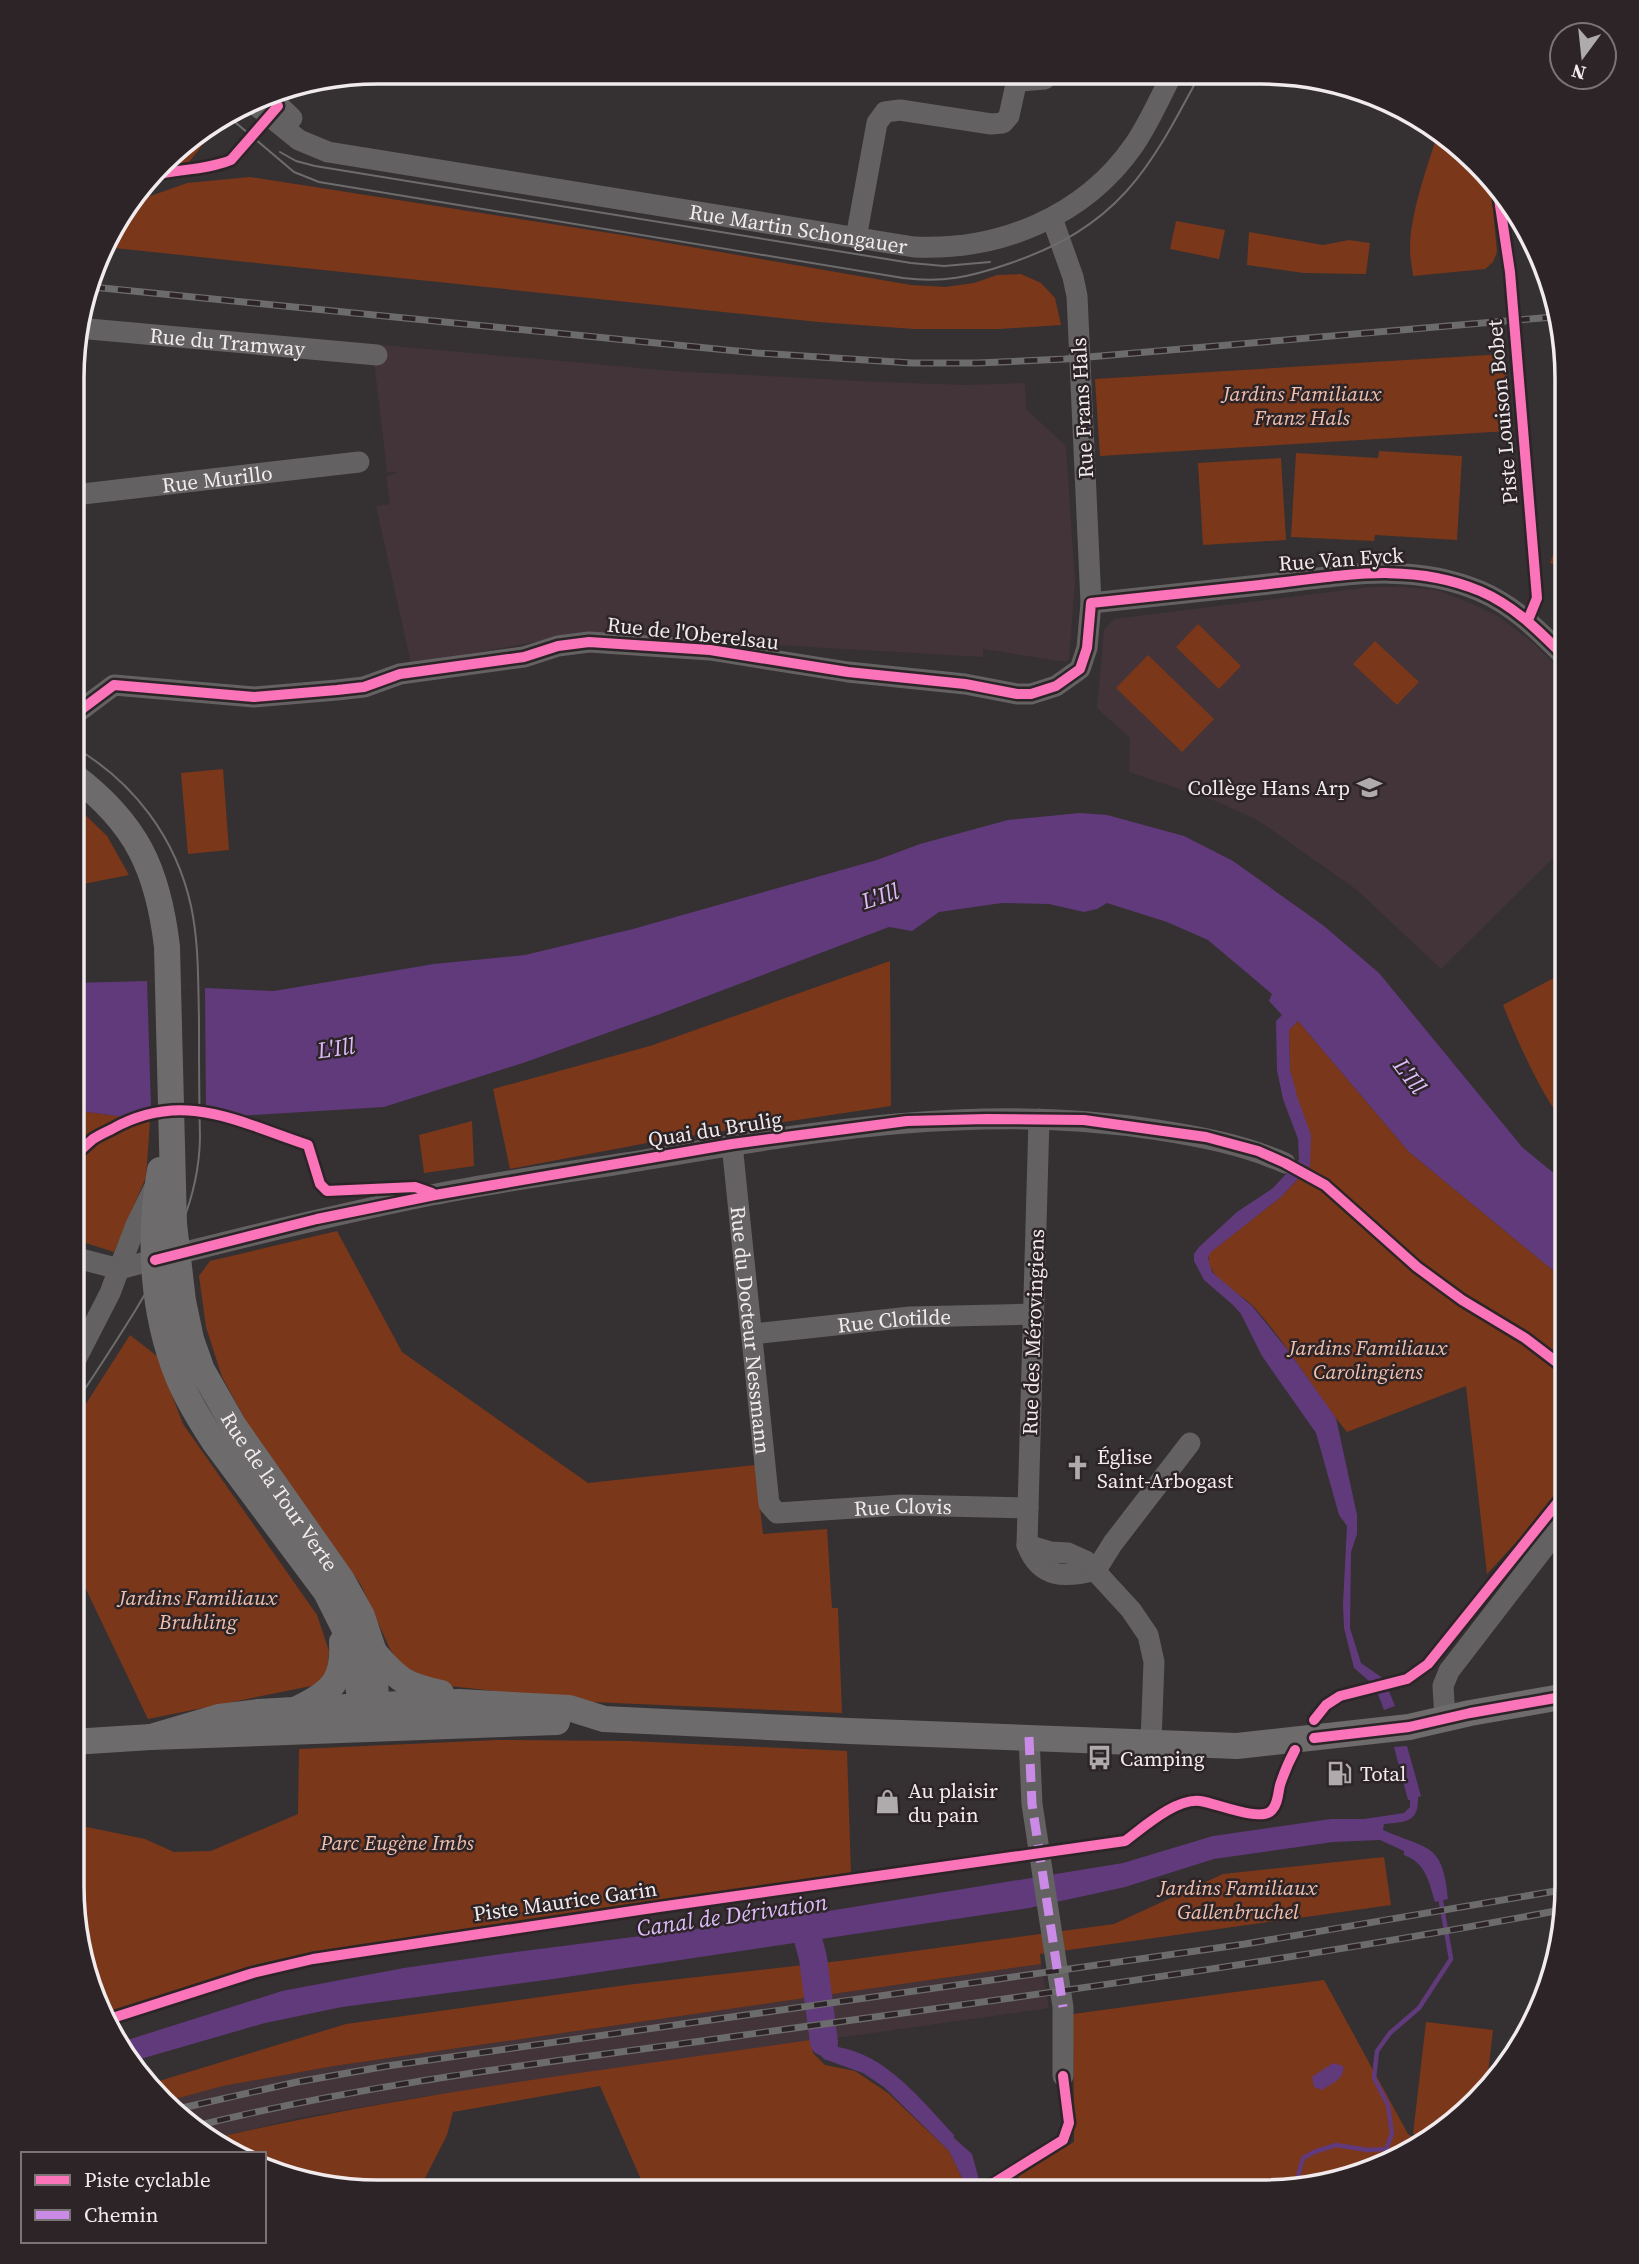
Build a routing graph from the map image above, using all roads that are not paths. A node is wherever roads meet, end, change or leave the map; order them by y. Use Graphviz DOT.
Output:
graph roads {
  1 [pos="1016,84"];
  2 [pos="1167,84"];
  3 [pos="276,103"];
  4 [pos="260,109"];
  5 [pos="352,156"];
  6 [pos="1052,218"];
  7 [pos="856,238"];
  8 [pos="89,329"];
  9 [pos="377,355"];
  10 [pos="359,462"];
  11 [pos="84,494"];
  12 [pos="1091,603"];
  13 [pos="1555,647"];
  14 [pos="84,708"];
  15 [pos="84,785"];
  16 [pos="84,804"];
  17 [pos="161,909"];
  18 [pos="172,1114"];
  19 [pos="1040,1119"];
  20 [pos="732,1144"];
  21 [pos="1285,1163"];
  22 [pos="160,1173"];
  23 [pos="166,1257"];
  24 [pos="84,1260"];
  25 [pos="119,1269"];
  26 [pos="1034,1314"];
  27 [pos="752,1334"];
  28 [pos="84,1338"];
  29 [pos="1190,1443"];
  30 [pos="1028,1508"];
  31 [pos="778,1513"];
  32 [pos="1555,1534"];
  33 [pos="1096,1570"];
  34 [pos="342,1621"];
  35 [pos="374,1652"];
  36 [pos="1555,1698"];
  37 [pos="484,1703"];
  38 [pos="297,1709"];
  39 [pos="369,1717"];
  40 [pos="1445,1718"];
  41 [pos="604,1719"];
  42 [pos="151,1737"];
  43 [pos="1029,1737"];
  44 [pos="84,1741"];
  45 [pos="1151,1742"];
  46 [pos="1063,2076"];
  1 -- 7 [label="street"];
  2 -- 6 [label="street, Rue Martin Schongauer"];
  3 -- 5 [label="street, Rue Martin Schongauer"];
  4 -- 5 [label="street, Rue Martin Schongauer"];
  5 -- 7 [label="street, Rue Martin Schongauer"];
  6 -- 7 [label="street, Rue Martin Schongauer"];
  6 -- 12 [label="street, Rue Frans Hals"];
  8 -- 9 [label="street, Rue du Tramway"];
  10 -- 11 [label="street, Rue Murillo"];
  12 -- 13 [label="street, Rue Van Eyck"];
  12 -- 14 [label="street, Rue de l'Oberelsau"];
  15 -- 17 [label="main road"];
  16 -- 17 [label="main road"];
  17 -- 18 [label="main road"];
  18 -- 22 [label="main road"];
  18 -- 23 [label="main road"];
  19 -- 20 [label="street, Quai du Brulig"];
  19 -- 21 [label="street, Quai du Brulig"];
  19 -- 26 [label="street, Rue des Mérovingiens"];
  20 -- 23 [label="street, Quai du Brulig"];
  20 -- 27 [label="street, Rue du Docteur Nessmann"];
  22 -- 23 [label="main road"];
  22 -- 25 [label="street"];
  23 -- 25 [label="street, Quai du Brulig"];
  23 -- 34 [label="main road, Rue de la Tour Verte"];
  23 -- 35 [label="main road, Rue de la Tour Verte"];
  24 -- 25 [label="street"];
  25 -- 28 [label="street"];
  26 -- 27 [label="street, Rue Clotilde"];
  26 -- 30 [label="street, Rue des Mérovingiens"];
  27 -- 31 [label="street, Rue du Docteur Nessmann"];
  29 -- 33 [label="street"];
  30 -- 31 [label="street, Rue Clovis"];
  30 -- 33 [label="street, Rue des Mérovingiens"];
  32 -- 40 [label="street"];
  33 -- 45 [label="street, Rue des Mérovingiens"];
  34 -- 38 [label="main road"];
  34 -- 39 [label="main road, Rue de la Tour Verte"];
  35 -- 37 [label="main road"];
  35 -- 39 [label="main road, Rue de la Tour Verte"];
  36 -- 40 [label="main road"];
  37 -- 39 [label="main road"];
  37 -- 41 [label="main road"];
  38 -- 39 [label="main road"];
  38 -- 42 [label="main road"];
  39 -- 41 [label="main road"];
  39 -- 42 [label="main road"];
  40 -- 45 [label="main road"];
  41 -- 43 [label="main road"];
  42 -- 44 [label="main road"];
  43 -- 45 [label="main road"];
  43 -- 46 [label="street"];
}
